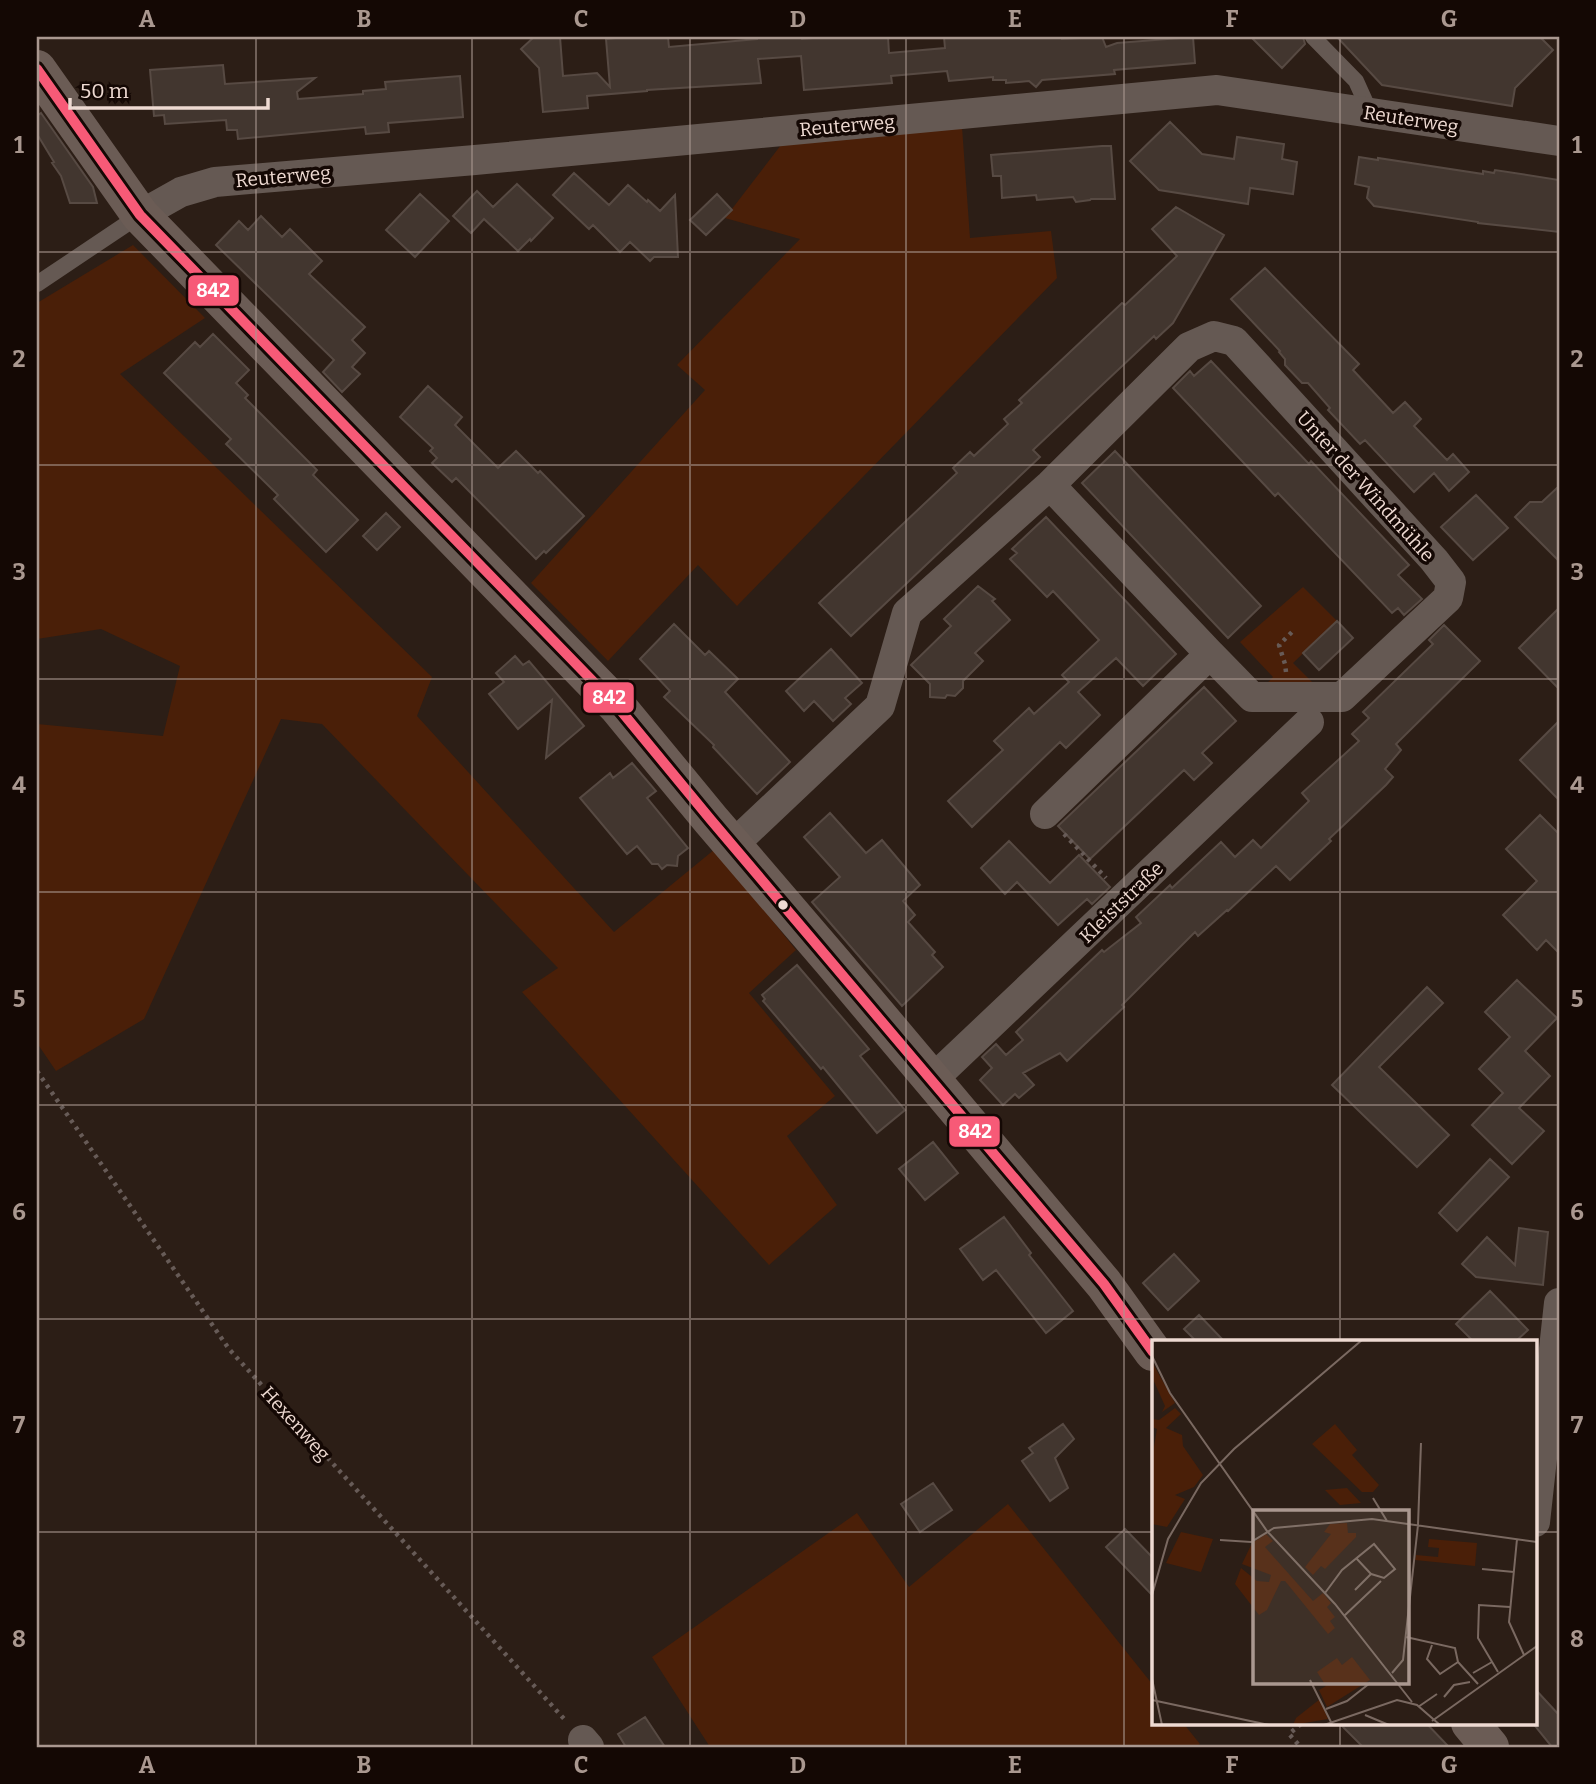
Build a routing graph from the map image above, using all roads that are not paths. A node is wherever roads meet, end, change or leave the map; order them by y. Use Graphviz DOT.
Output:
graph roads {
  1 [pos="1313,37"];
  2 [pos="37,69"];
  3 [pos="1370,113"];
  4 [pos="1559,141"];
  5 [pos="140,215"];
  6 [pos="37,284"];
  7 [pos="1050,485"];
  8 [pos="1210,653"];
  9 [pos="1309,723"];
  10 [pos="1045,814"];
  11 [pos="733,845"];
  12 [pos="932,1080"];
  13 [pos="1559,1303"];
  14 [pos="1152,1351"];
  15 [pos="1536,1513"];
  16 [pos="1471,1724"];
  17 [pos="1490,1747"];
  1 -- 3 [label="lane"];
  2 -- 5 [label="street"];
  3 -- 4 [label="street, Reuterweg"];
  3 -- 5 [label="street, Reuterweg"];
  5 -- 6 [label="lane"];
  5 -- 11 [label="street"];
  7 -- 8 [label="street, Unter der Windmühle"];
  7 -- 8 [label="street, Unter der Windmühle"];
  7 -- 11 [label="street, Unter der Windmühle"];
  8 -- 10 [label="street"];
  9 -- 12 [label="street, Kleiststraße"];
  11 -- 12 [label="street"];
  12 -- 14 [label="street"];
  13 -- 15 [label="street"];
  16 -- 17 [label="street"];
}
